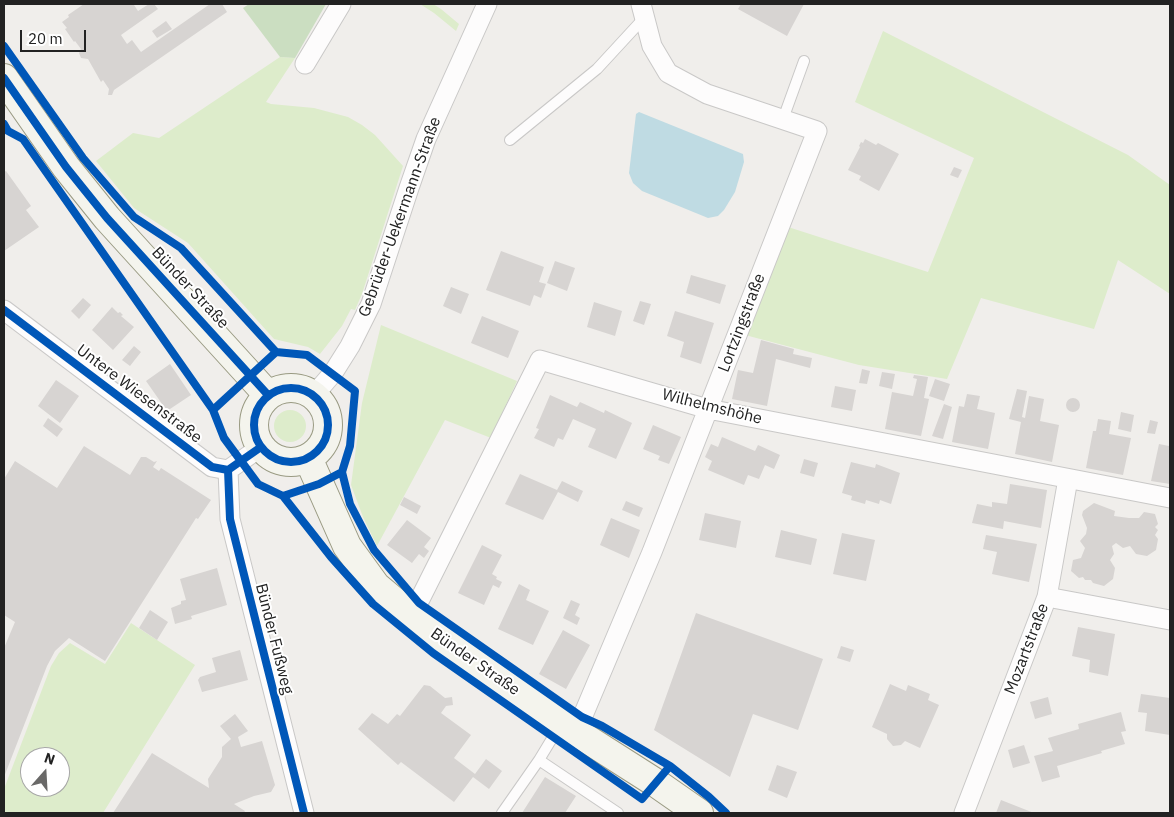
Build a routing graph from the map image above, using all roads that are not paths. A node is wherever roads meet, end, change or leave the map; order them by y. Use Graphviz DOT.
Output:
graph roads {
  1 [pos="341,4"];
  2 [pos="487,4"];
  3 [pos="642,11"];
  4 [pos="804,61"];
  5 [pos="305,64"];
  6 [pos="4,78"];
  7 [pos="783,119"];
  8 [pos="510,140"];
  9 [pos="4,310"];
  10 [pos="268,395"];
  11 [pos="314,395"];
  12 [pos="708,409"];
  13 [pos="260,447"];
  14 [pos="308,458"];
  15 [pos="228,470"];
  16 [pos="1068,479"];
  17 [pos="1170,498"];
  18 [pos="1047,597"];
  19 [pos="411,617"];
  20 [pos="1170,620"];
  21 [pos="569,727"];
  22 [pos="539,760"];
  23 [pos="684,806"];
  24 [pos="304,813"];
  25 [pos="502,813"];
  26 [pos="618,813"];
  27 [pos="964,813"];
  1 -- 5 [label="street"];
  2 -- 11 [label="street, Gebrüder-Uekermann-Straße"];
  3 -- 7 [label="street, Lortzingstraße"];
  3 -- 8 [label="lane"];
  4 -- 7 [label="lane"];
  6 -- 10 [label="main road, Bünder Straße"];
  7 -- 12 [label="street, Lortzingstraße"];
  9 -- 15 [label="street, Untere Wiesenstraße"];
  10 -- 11 [label="main road"];
  10 -- 13 [label="main road"];
  11 -- 14 [label="main road"];
  12 -- 16 [label="street, Wilhelmshöhe"];
  12 -- 19 [label="street, Wilhelmshöhe"];
  12 -- 21 [label="street, Lortzingstraße"];
  13 -- 14 [label="main road"];
  13 -- 15 [label="street"];
  14 -- 19 [label="main road, Bünder Straße"];
  15 -- 24 [label="street, Bünder Fußweg"];
  16 -- 17 [label="street, Wilhelmshöhe"];
  16 -- 18 [label="street, Mozartstraße"];
  18 -- 20 [label="street"];
  18 -- 27 [label="street, Mozartstraße"];
  19 -- 21 [label="main road, Bünder Straße"];
  21 -- 22 [label="lane"];
  21 -- 23 [label="main road, Bünder Straße"];
  22 -- 25 [label="lane"];
  22 -- 26 [label="lane"];
}
